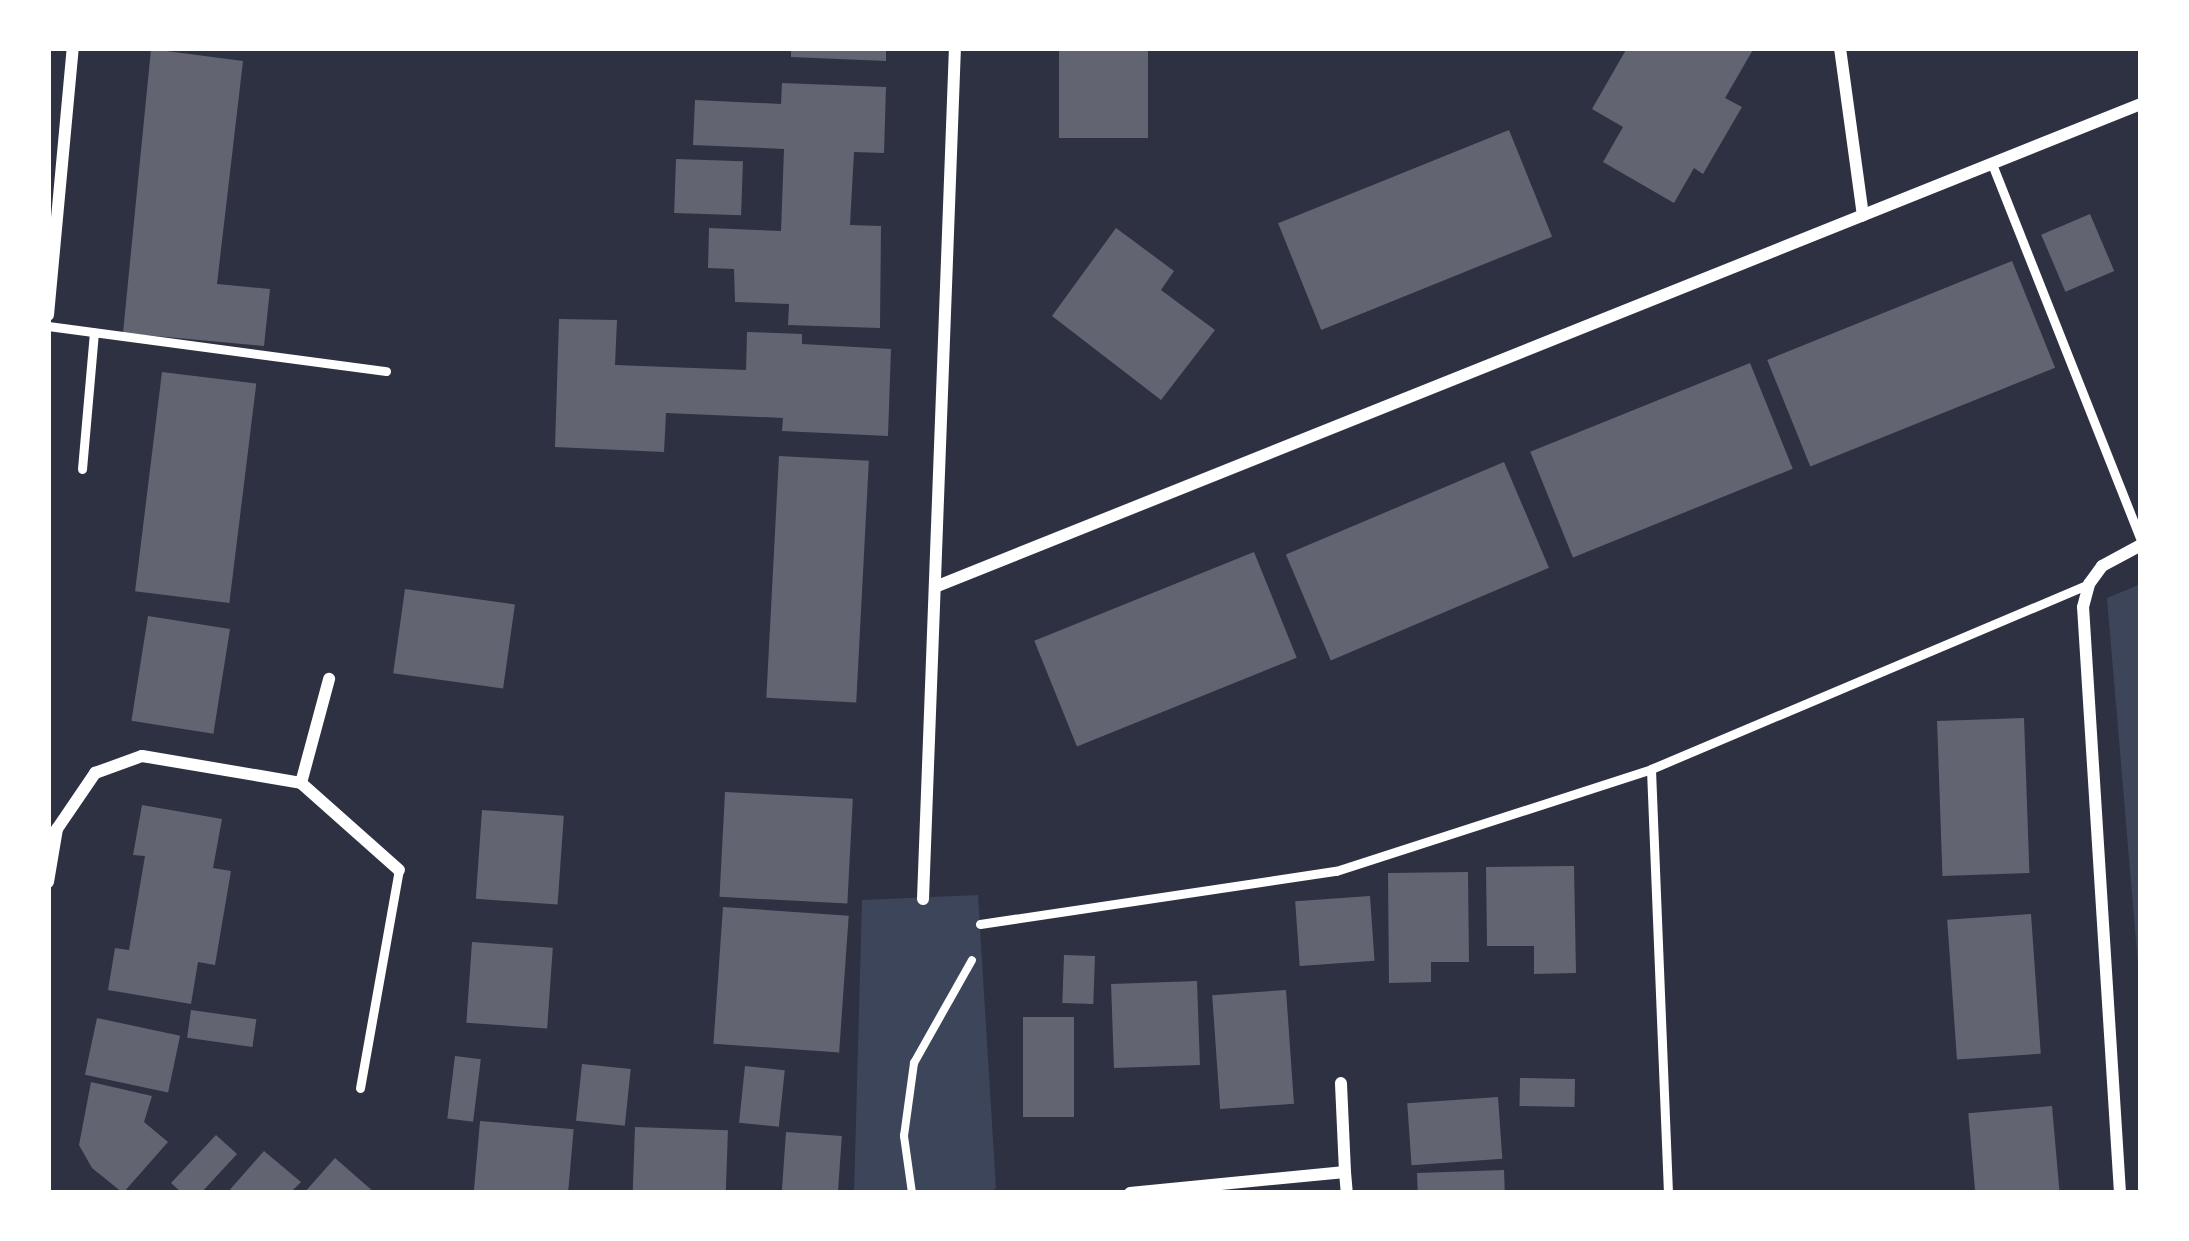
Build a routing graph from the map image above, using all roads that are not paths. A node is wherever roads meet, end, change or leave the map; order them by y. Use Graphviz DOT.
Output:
graph roads {
  1 [pos="73,48"];
  2 [pos="955,48"];
  3 [pos="1840,48"];
  4 [pos="2141,104"];
  5 [pos="1991,164"];
  6 [pos="1863,215"];
  7 [pos="48,316"];
  8 [pos="48,326"];
  9 [pos="94,333"];
  10 [pos="386,371"];
  11 [pos="82,469"];
  12 [pos="2141,543"];
  13 [pos="2089,584"];
  14 [pos="935,587"];
  15 [pos="329,679"];
  16 [pos="1651,769"];
  17 [pos="301,784"];
  18 [pos="399,869"];
  19 [pos="48,882"];
  20 [pos="923,899"];
  21 [pos="980,924"];
  22 [pos="1341,1083"];
  23 [pos="360,1088"];
  24 [pos="1345,1172"];
  25 [pos="1130,1193"];
  26 [pos="1347,1193"];
  27 [pos="1668,1193"];
  28 [pos="2120,1193"];
  1 -- 7 [label="street"];
  2 -- 14 [label="street"];
  3 -- 6 [label="street"];
  4 -- 5 [label="street"];
  5 -- 6 [label="street"];
  5 -- 12 [label="lane"];
  6 -- 14 [label="street"];
  8 -- 9 [label="lane"];
  9 -- 10 [label="lane"];
  9 -- 11 [label="lane"];
  12 -- 13 [label="street"];
  13 -- 16 [label="lane"];
  13 -- 28 [label="street"];
  14 -- 20 [label="street"];
  15 -- 17 [label="street"];
  16 -- 21 [label="lane"];
  16 -- 27 [label="lane"];
  17 -- 18 [label="street"];
  17 -- 19 [label="street"];
  18 -- 23 [label="lane"];
  22 -- 24 [label="street"];
  24 -- 25 [label="street"];
  24 -- 26 [label="street"];
}
